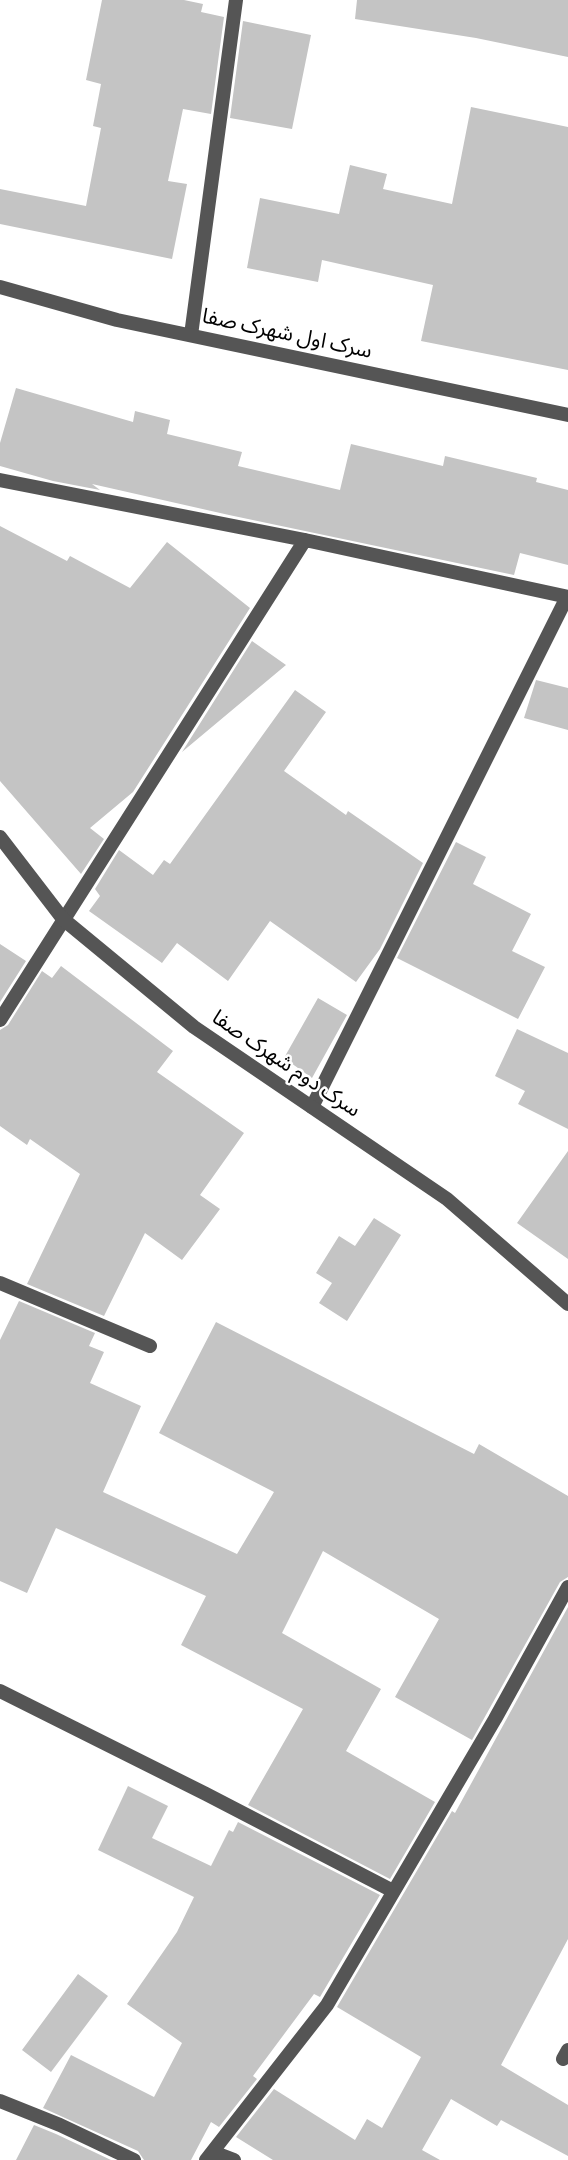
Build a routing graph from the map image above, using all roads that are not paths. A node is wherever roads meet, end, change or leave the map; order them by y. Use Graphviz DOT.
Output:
graph roads {
  1 [pos="236,0"];
  2 [pos="0,287"];
  3 [pos="191,335"];
  4 [pos="568,415"];
  5 [pos="0,480"];
  6 [pos="305,540"];
  7 [pos="567,597"];
  8 [pos="0,837"];
  9 [pos="63,919"];
  10 [pos="0,1020"];
  11 [pos="312,1107"];
  12 [pos="0,1283"];
  13 [pos="568,1304"];
  14 [pos="150,1346"];
  15 [pos="568,1587"];
  16 [pos="0,1691"];
  17 [pos="393,1891"];
  18 [pos="0,2102"];
  19 [pos="210,2156"];
  20 [pos="134,2160"];
  21 [pos="234,2160"];
  1 -- 3 [label="street"];
  2 -- 3 [label="street, سرک اول شهرک صفا"];
  3 -- 4 [label="street, سرک اول شهرک صفا"];
  5 -- 6 [label="street"];
  6 -- 7 [label="street"];
  6 -- 9 [label="street"];
  7 -- 11 [label="street"];
  8 -- 9 [label="street, سرک دوم شهرک صفا"];
  9 -- 10 [label="street"];
  9 -- 11 [label="street, سرک دوم شهرک صفا"];
  11 -- 13 [label="street, سرک دوم شهرک صفا"];
  12 -- 14 [label="street"];
  15 -- 17 [label="street"];
  16 -- 17 [label="street"];
  17 -- 19 [label="street"];
  18 -- 20 [label="street"];
  19 -- 21 [label="street"];
}
